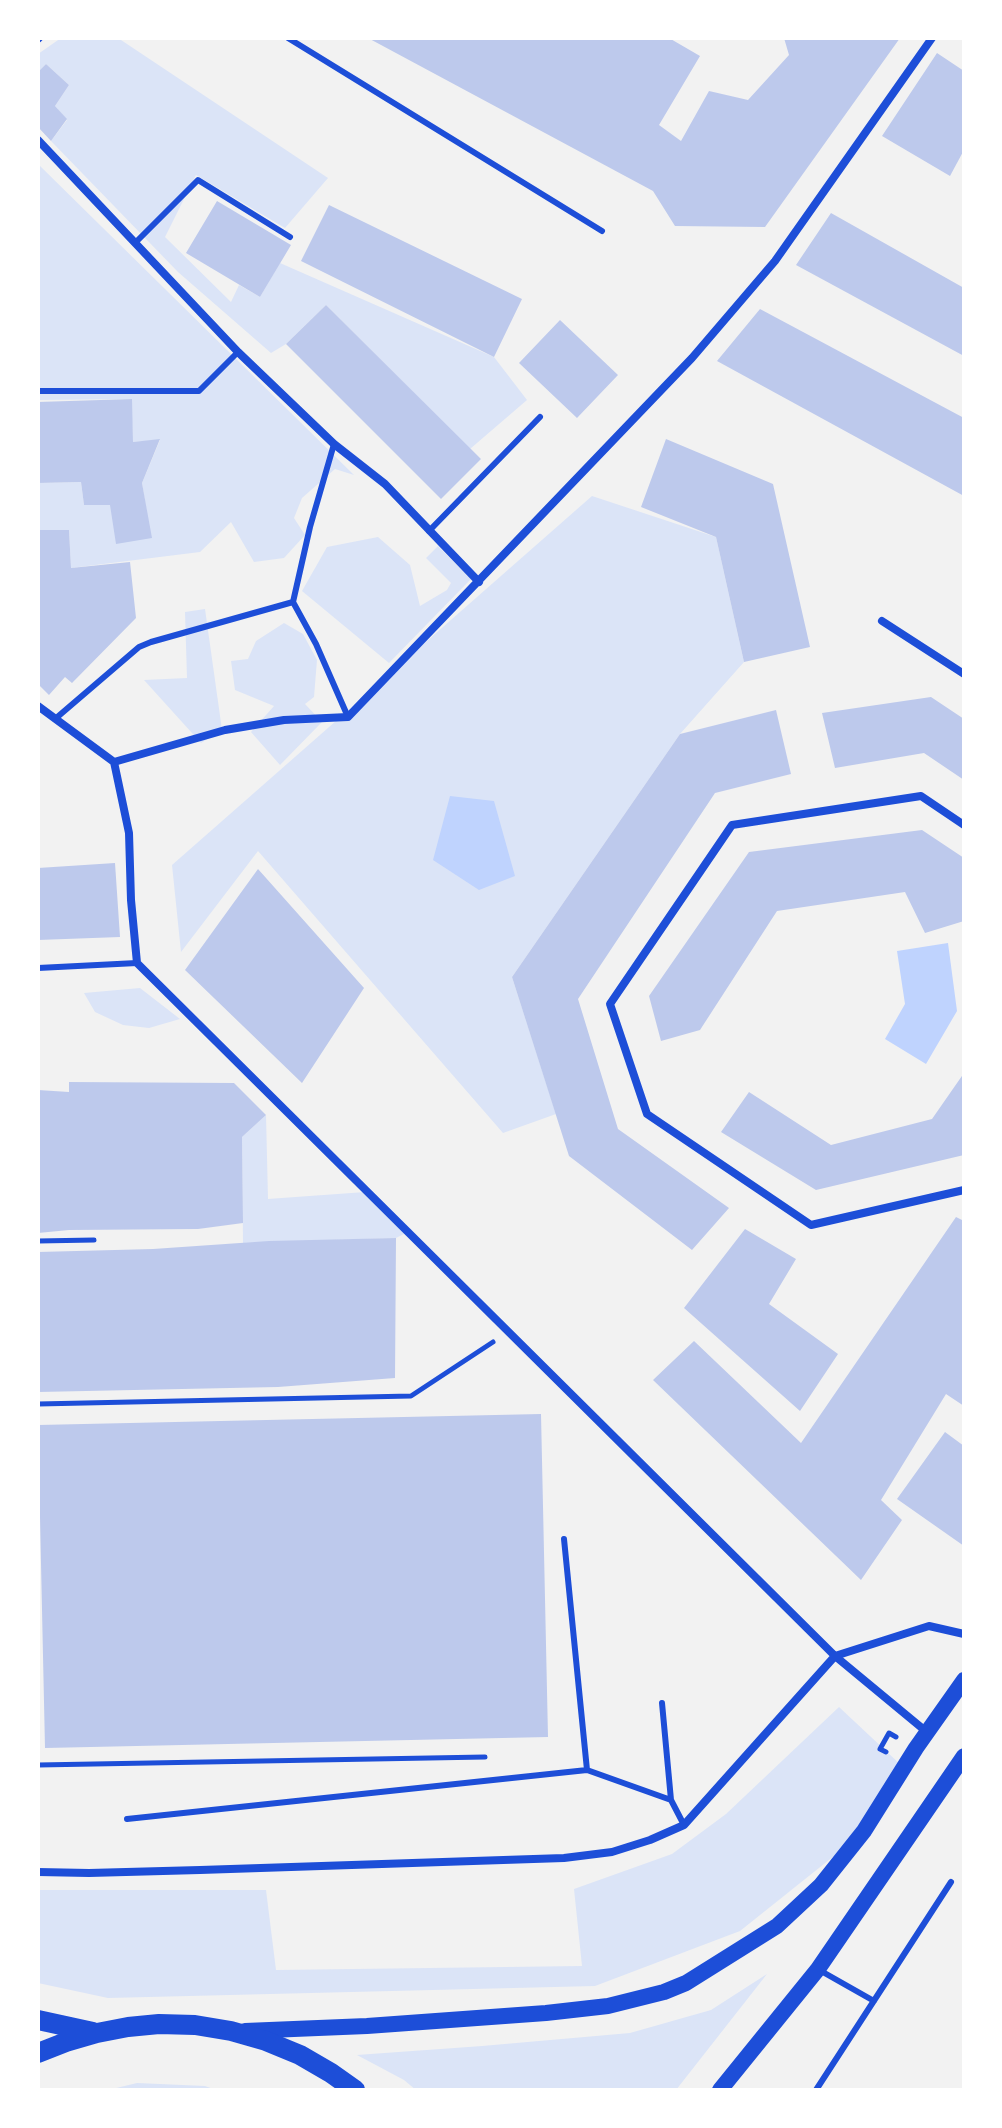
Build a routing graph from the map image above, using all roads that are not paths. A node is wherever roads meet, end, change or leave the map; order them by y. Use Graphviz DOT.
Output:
graph roads {
  1 [pos="288,38"];
  2 [pos="932,38"];
  3 [pos="38,140"];
  4 [pos="602,231"];
  5 [pos="290,237"];
  6 [pos="135,243"];
  7 [pos="238,352"];
  8 [pos="38,391"];
  9 [pos="540,417"];
  10 [pos="334,444"];
  11 [pos="429,531"];
  12 [pos="479,582"];
  13 [pos="293,602"];
  14 [pos="882,621"];
  15 [pos="964,674"];
  16 [pos="38,706"];
  17 [pos="348,717"];
  18 [pos="55,719"];
  19 [pos="114,762"];
  20 [pos="964,825"];
  21 [pos="137,963"];
  22 [pos="38,968"];
  23 [pos="964,1190"];
  24 [pos="564,1539"];
  25 [pos="963,1631"];
  26 [pos="835,1656"];
  27 [pos="964,1680"];
  28 [pos="662,1703"];
  29 [pos="928,1733"];
  30 [pos="964,1756"];
  31 [pos="587,1770"];
  32 [pos="671,1800"];
  33 [pos="127,1819"];
  34 [pos="684,1825"];
  35 [pos="38,1872"];
  36 [pos="951,1882"];
  37 [pos="818,1969"];
  38 [pos="874,2001"];
  39 [pos="38,2020"];
  40 [pos="231,2031"];
  41 [pos="97,2033"];
  42 [pos="38,2053"];
  43 [pos="355,2090"];
  44 [pos="720,2090"];
  45 [pos="816,2090"];
  1 -- 4 [label="lane"];
  2 -- 12 [label="street"];
  3 -- 6 [label="street"];
  5 -- 6 [label="lane"];
  6 -- 7 [label="street"];
  7 -- 8 [label="lane"];
  7 -- 10 [label="street"];
  9 -- 11 [label="lane"];
  10 -- 11 [label="street"];
  10 -- 13 [label="lane"];
  11 -- 12 [label="street"];
  12 -- 17 [label="street"];
  13 -- 17 [label="lane"];
  13 -- 18 [label="lane"];
  14 -- 15 [label="street"];
  16 -- 18 [label="street"];
  17 -- 19 [label="street"];
  18 -- 19 [label="street"];
  19 -- 21 [label="street"];
  20 -- 23 [label="street"];
  21 -- 22 [label="lane"];
  21 -- 26 [label="street"];
  24 -- 31 [label="lane"];
  25 -- 26 [label="street"];
  26 -- 29 [label="street"];
  26 -- 34 [label="street"];
  27 -- 29 [label="main road"];
  28 -- 32 [label="lane"];
  29 -- 40 [label="main road"];
  30 -- 37 [label="main road"];
  31 -- 32 [label="lane"];
  31 -- 33 [label="lane"];
  32 -- 34 [label="lane"];
  34 -- 35 [label="street"];
  36 -- 38 [label="lane"];
  37 -- 38 [label="lane"];
  37 -- 44 [label="main road"];
  38 -- 45 [label="lane"];
  39 -- 41 [label="main road"];
  40 -- 41 [label="main road"];
  40 -- 43 [label="main road"];
  41 -- 42 [label="main road"];
}
